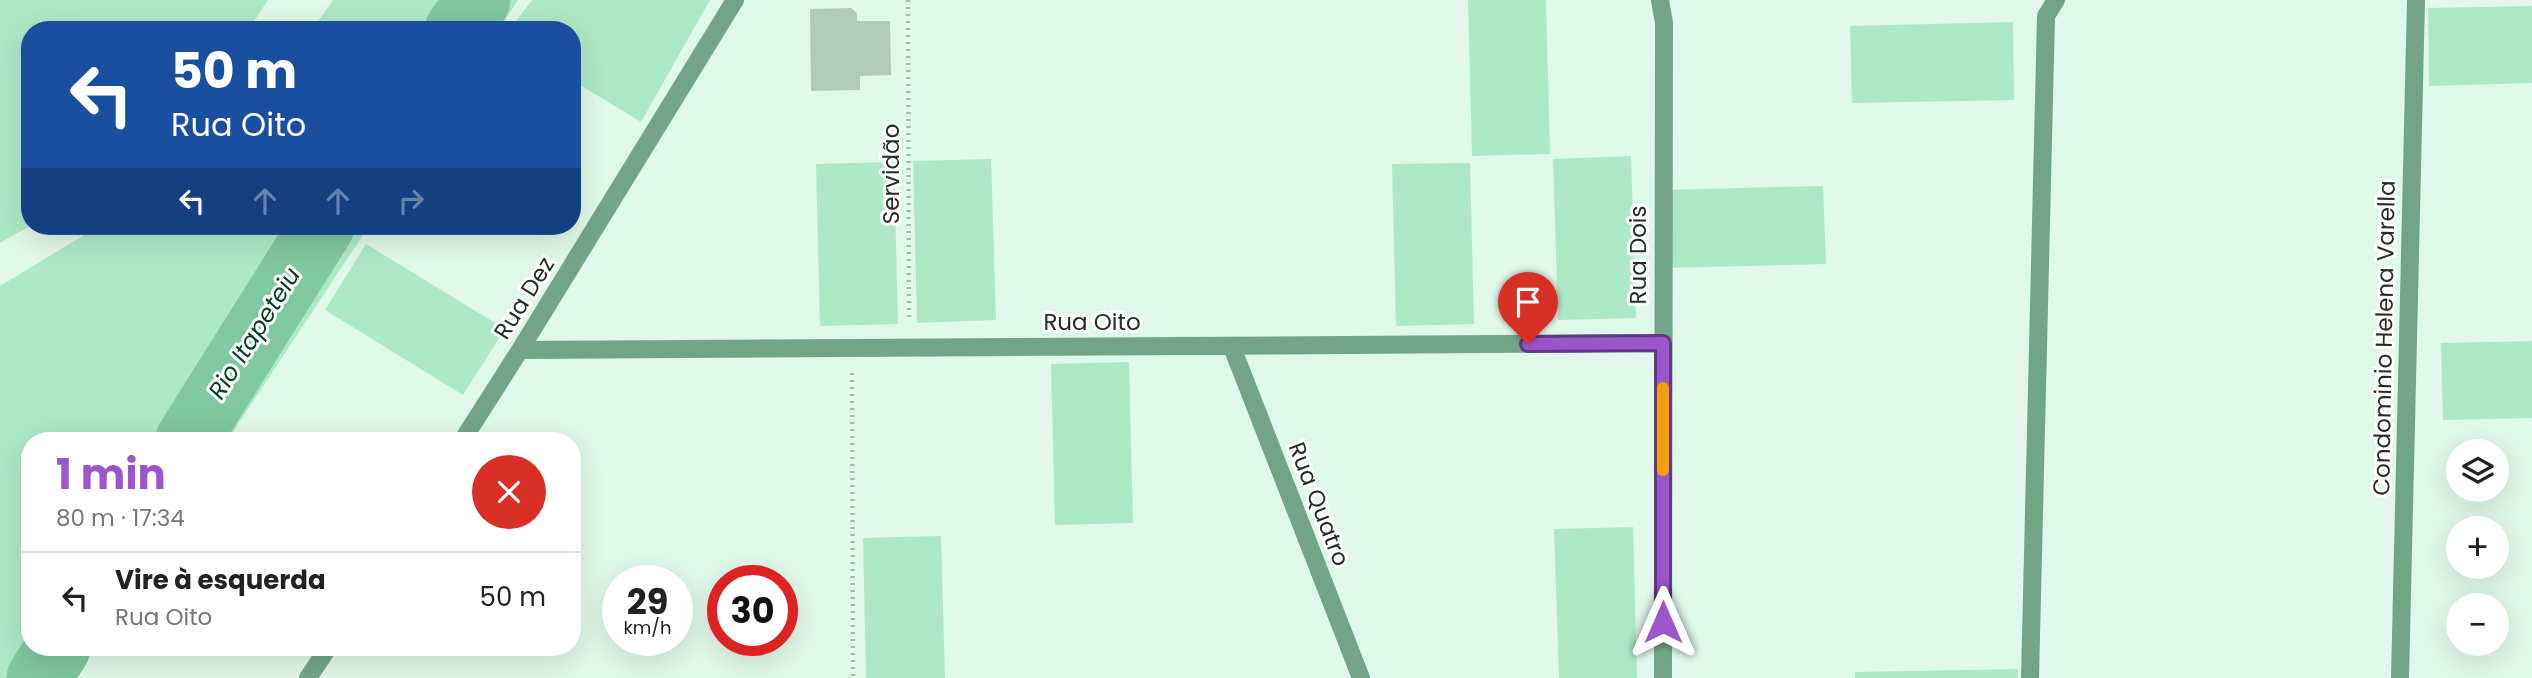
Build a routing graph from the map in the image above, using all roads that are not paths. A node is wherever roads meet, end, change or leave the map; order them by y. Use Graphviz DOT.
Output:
graph roads {
  1 [pos="735,0"];
  2 [pos="1660,0"];
  3 [pos="2056,0"];
  4 [pos="2416,0"];
  5 [pos="1663,343"];
  6 [pos="1232,347"];
  7 [pos="520,350"];
  8 [pos="467,432"];
  9 [pos="323,656"];
  10 [pos="308,678"];
  11 [pos="1361,678"];
  12 [pos="1663,678"];
  13 [pos="2030,678"];
  14 [pos="2400,678"];
  1 -- 7 [label="street, Rua Dez"];
  2 -- 5 [label="street, Rua Dois"];
  3 -- 13 [label="street"];
  4 -- 14 [label="street, Condominio Helena Varella"];
  5 -- 6 [label="street, Rua Oito"];
  5 -- 12 [label="street, Rua Dois"];
  6 -- 7 [label="street, Rua Oito"];
  6 -- 11 [label="street, Rua Quatro"];
  7 -- 8 [label="street, Rua Dez"];
  9 -- 10 [label="street"];
}
